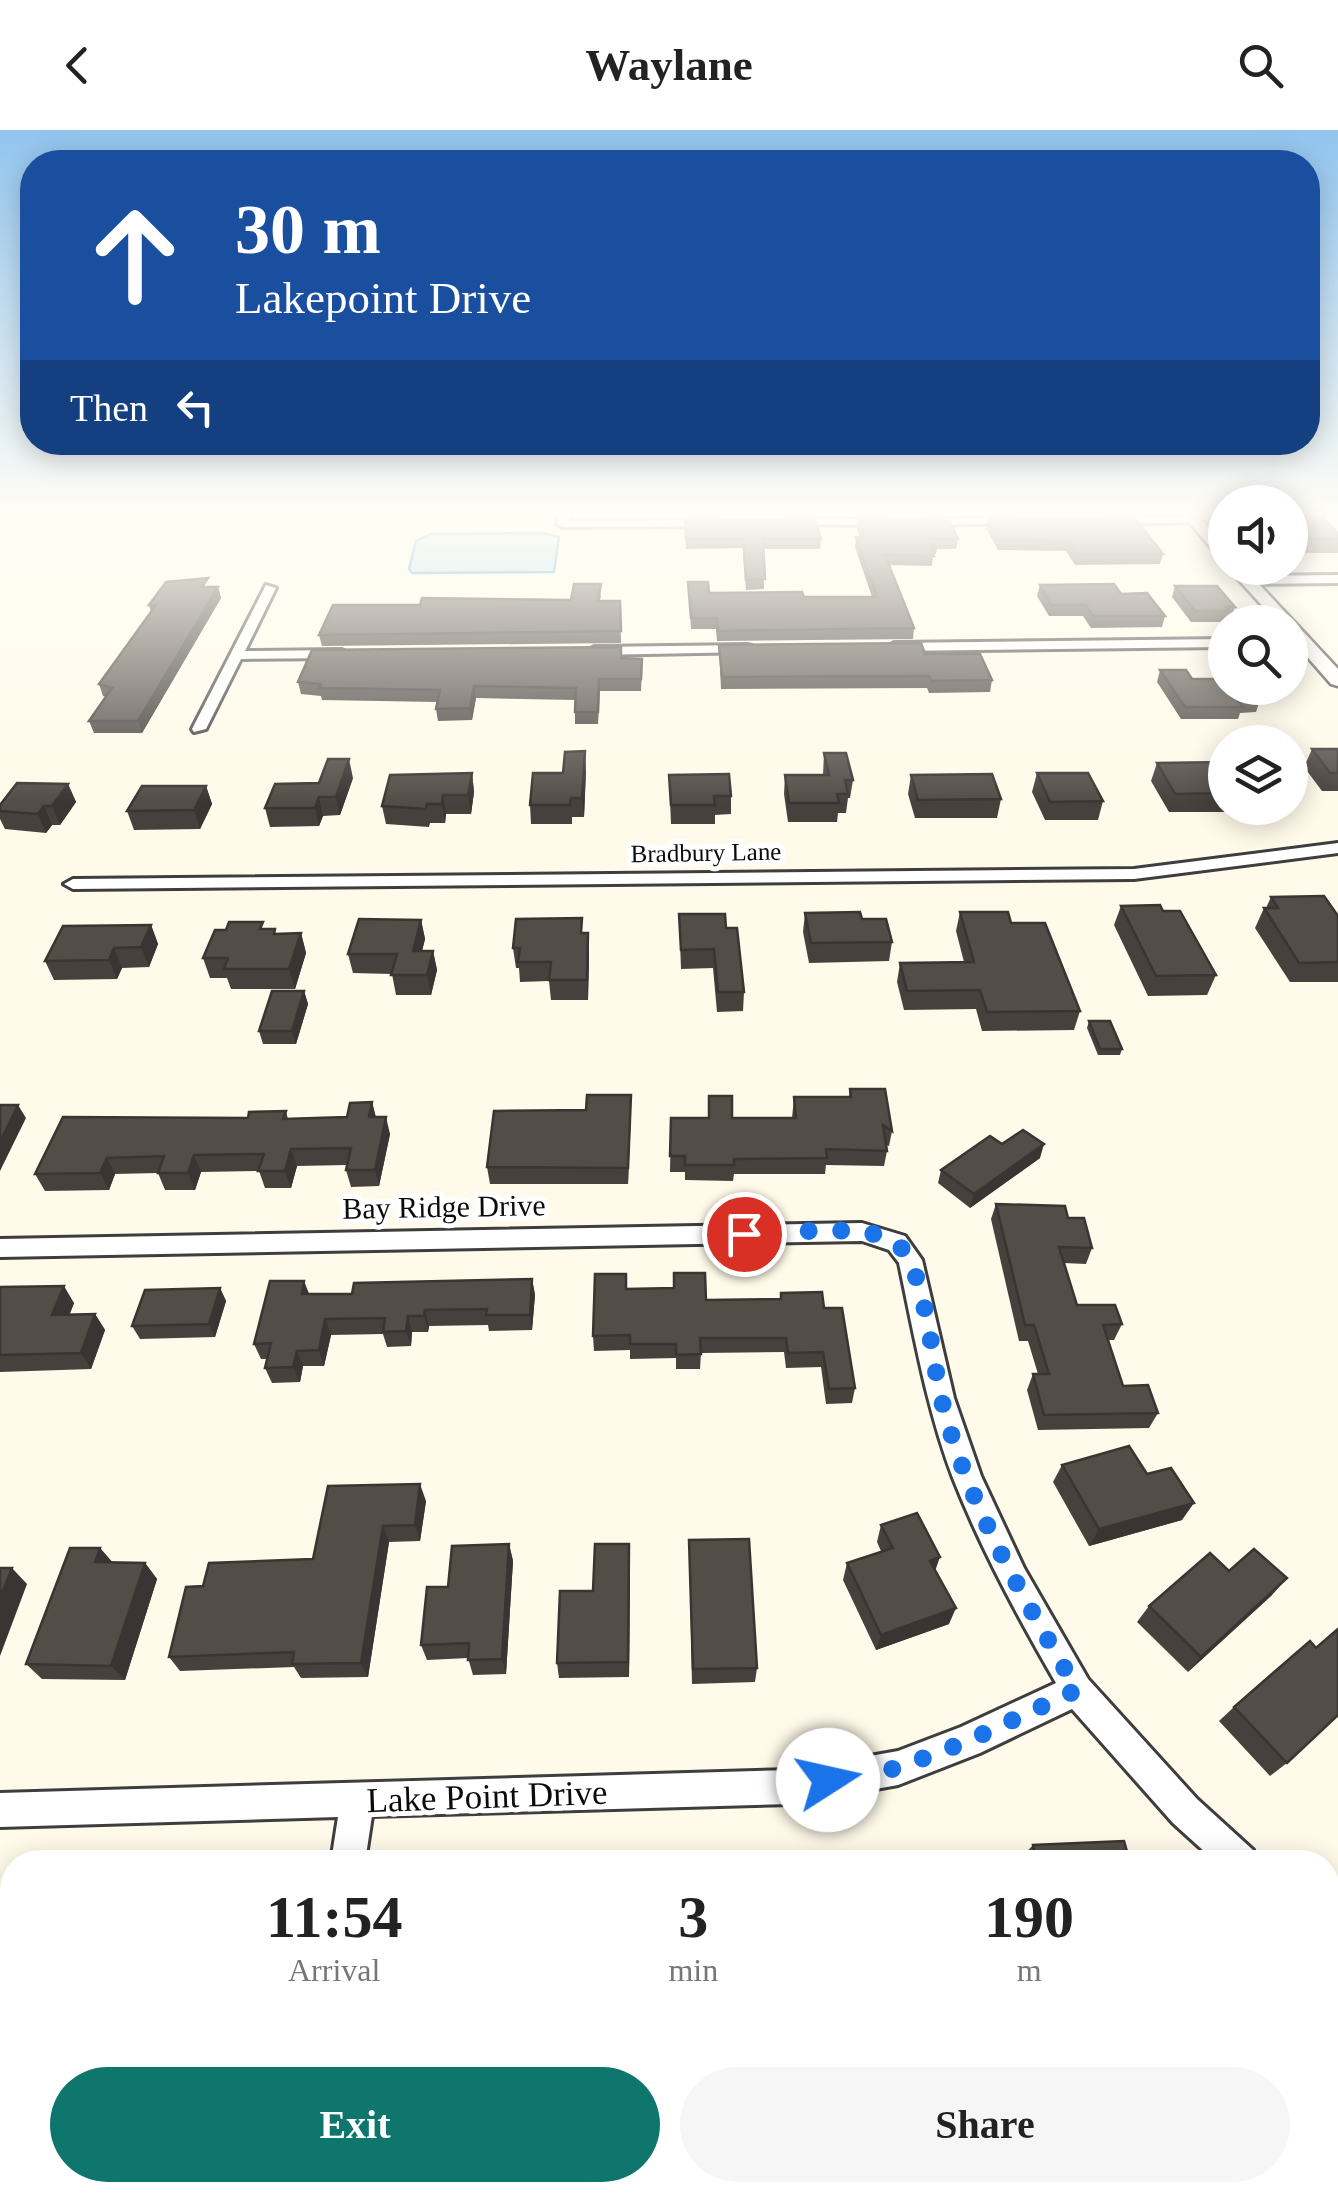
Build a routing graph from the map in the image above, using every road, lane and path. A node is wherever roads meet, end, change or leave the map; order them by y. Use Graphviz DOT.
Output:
graph roads {
  1 [pos="259,610"];
  2 [pos="1208,643"];
  3 [pos="886,647"];
  4 [pos="768,649"];
  5 [pos="571,651"];
  6 [pos="1308,652"];
  7 [pos="354,654"];
  8 [pos="236,655"];
  9 [pos="1338,680"];
  10 [pos="199,729"];
  11 [pos="1338,848"];
  12 [pos="74,884"];
  13 [pos="0,1248"];
  14 [pos="1077,1690"];
  15 [pos="358,1800"];
  16 [pos="0,1810"];
  17 [pos="350,1850"];
  18 [pos="1228,1850"];
  1 -- 8 [label="street"];
  2 -- 3 [label="street"];
  4 -- 5 [label="street"];
  6 -- 9 [label="street"];
  7 -- 8 [label="street"];
  8 -- 10 [label="street"];
  11 -- 12 [label="street, Bradbury Lane"];
  13 -- 14 [label="street, Bay Ridge Drive"];
  14 -- 15 [label="street, Lake Point Drive"];
  14 -- 18 [label="street"];
  15 -- 16 [label="street, Lake Point Drive"];
  15 -- 17 [label="street"];
}
